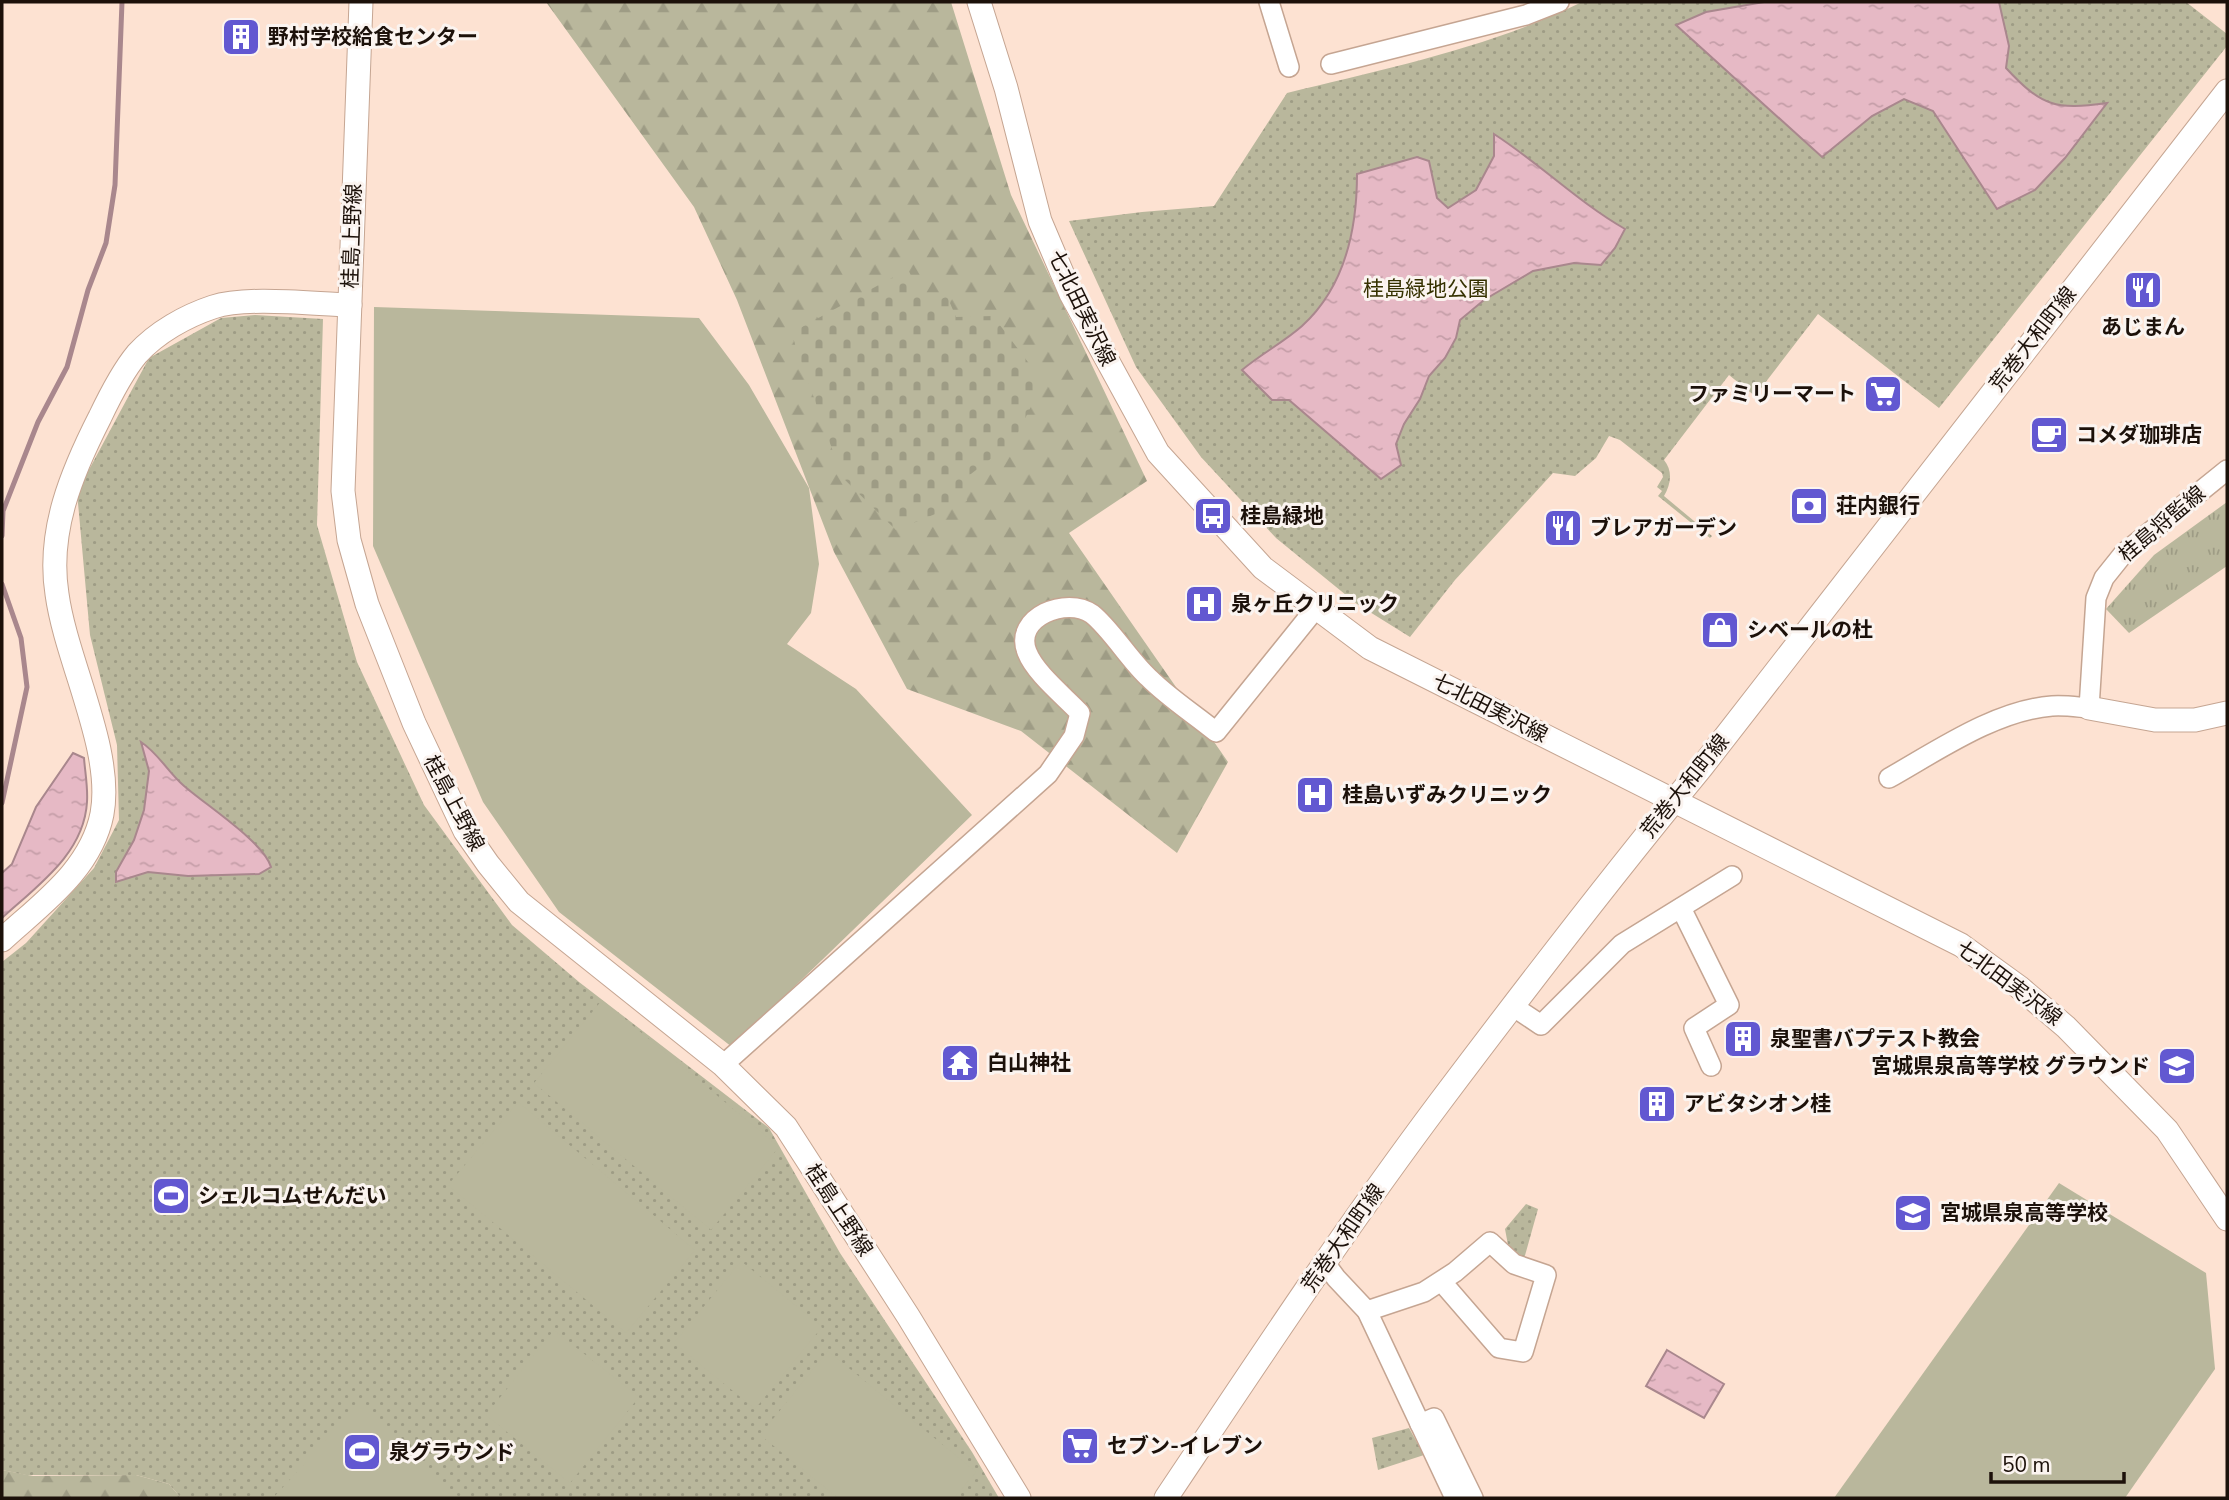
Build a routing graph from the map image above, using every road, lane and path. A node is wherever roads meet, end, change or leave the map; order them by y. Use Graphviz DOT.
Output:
graph roads {
  1 [pos="361,2"];
  2 [pos="979,2"];
  3 [pos="1269,2"];
  4 [pos="1559,2"];
  5 [pos="1331,64"];
  6 [pos="1289,67"];
  7 [pos="2227,91"];
  8 [pos="350,305"];
  9 [pos="2227,470"];
  10 [pos="1316,608"];
  11 [pos="2090,708"];
  12 [pos="2227,713"];
  13 [pos="1889,778"];
  14 [pos="1673,802"];
  15 [pos="1732,876"];
  16 [pos="1681,908"];
  17 [pos="2,940"];
  18 [pos="1514,1007"];
  19 [pos="723,1065"];
  20 [pos="1711,1066"];
  21 [pos="2227,1219"];
  22 [pos="1325,1263"];
  23 [pos="1441,1281"];
  24 [pos="1367,1311"];
  25 [pos="1420,1424"];
  26 [pos="1019,1498"];
  27 [pos="1166,1498"];
  28 [pos="1455,1498"];
  29 [pos="1473,1498"];
  1 -- 8 [label="street, 桂島上野線"];
  2 -- 10 [label="street, 七北田実沢線"];
  3 -- 6 [label="street"];
  4 -- 5 [label="street"];
  7 -- 14 [label="street, 荒巻大和町線"];
  8 -- 17 [label="street"];
  8 -- 19 [label="street, 桂島上野線"];
  9 -- 11 [label="street, 桂島将監線"];
  10 -- 14 [label="street, 七北田実沢線"];
  10 -- 19 [label="street"];
  11 -- 12 [label="street"];
  11 -- 13 [label="street"];
  14 -- 18 [label="street, 荒巻大和町線"];
  14 -- 21 [label="street, 七北田実沢線"];
  15 -- 16 [label="street"];
  16 -- 18 [label="street"];
  16 -- 20 [label="street"];
  18 -- 22 [label="street, 荒巻大和町線"];
  19 -- 26 [label="street, 桂島上野線"];
  22 -- 24 [label="street"];
  22 -- 27 [label="street, 荒巻大和町線"];
  23 -- 23 [label="street"];
  23 -- 24 [label="street"];
  24 -- 25 [label="street"];
  25 -- 28 [label="street"];
  25 -- 29 [label="street"];
}
